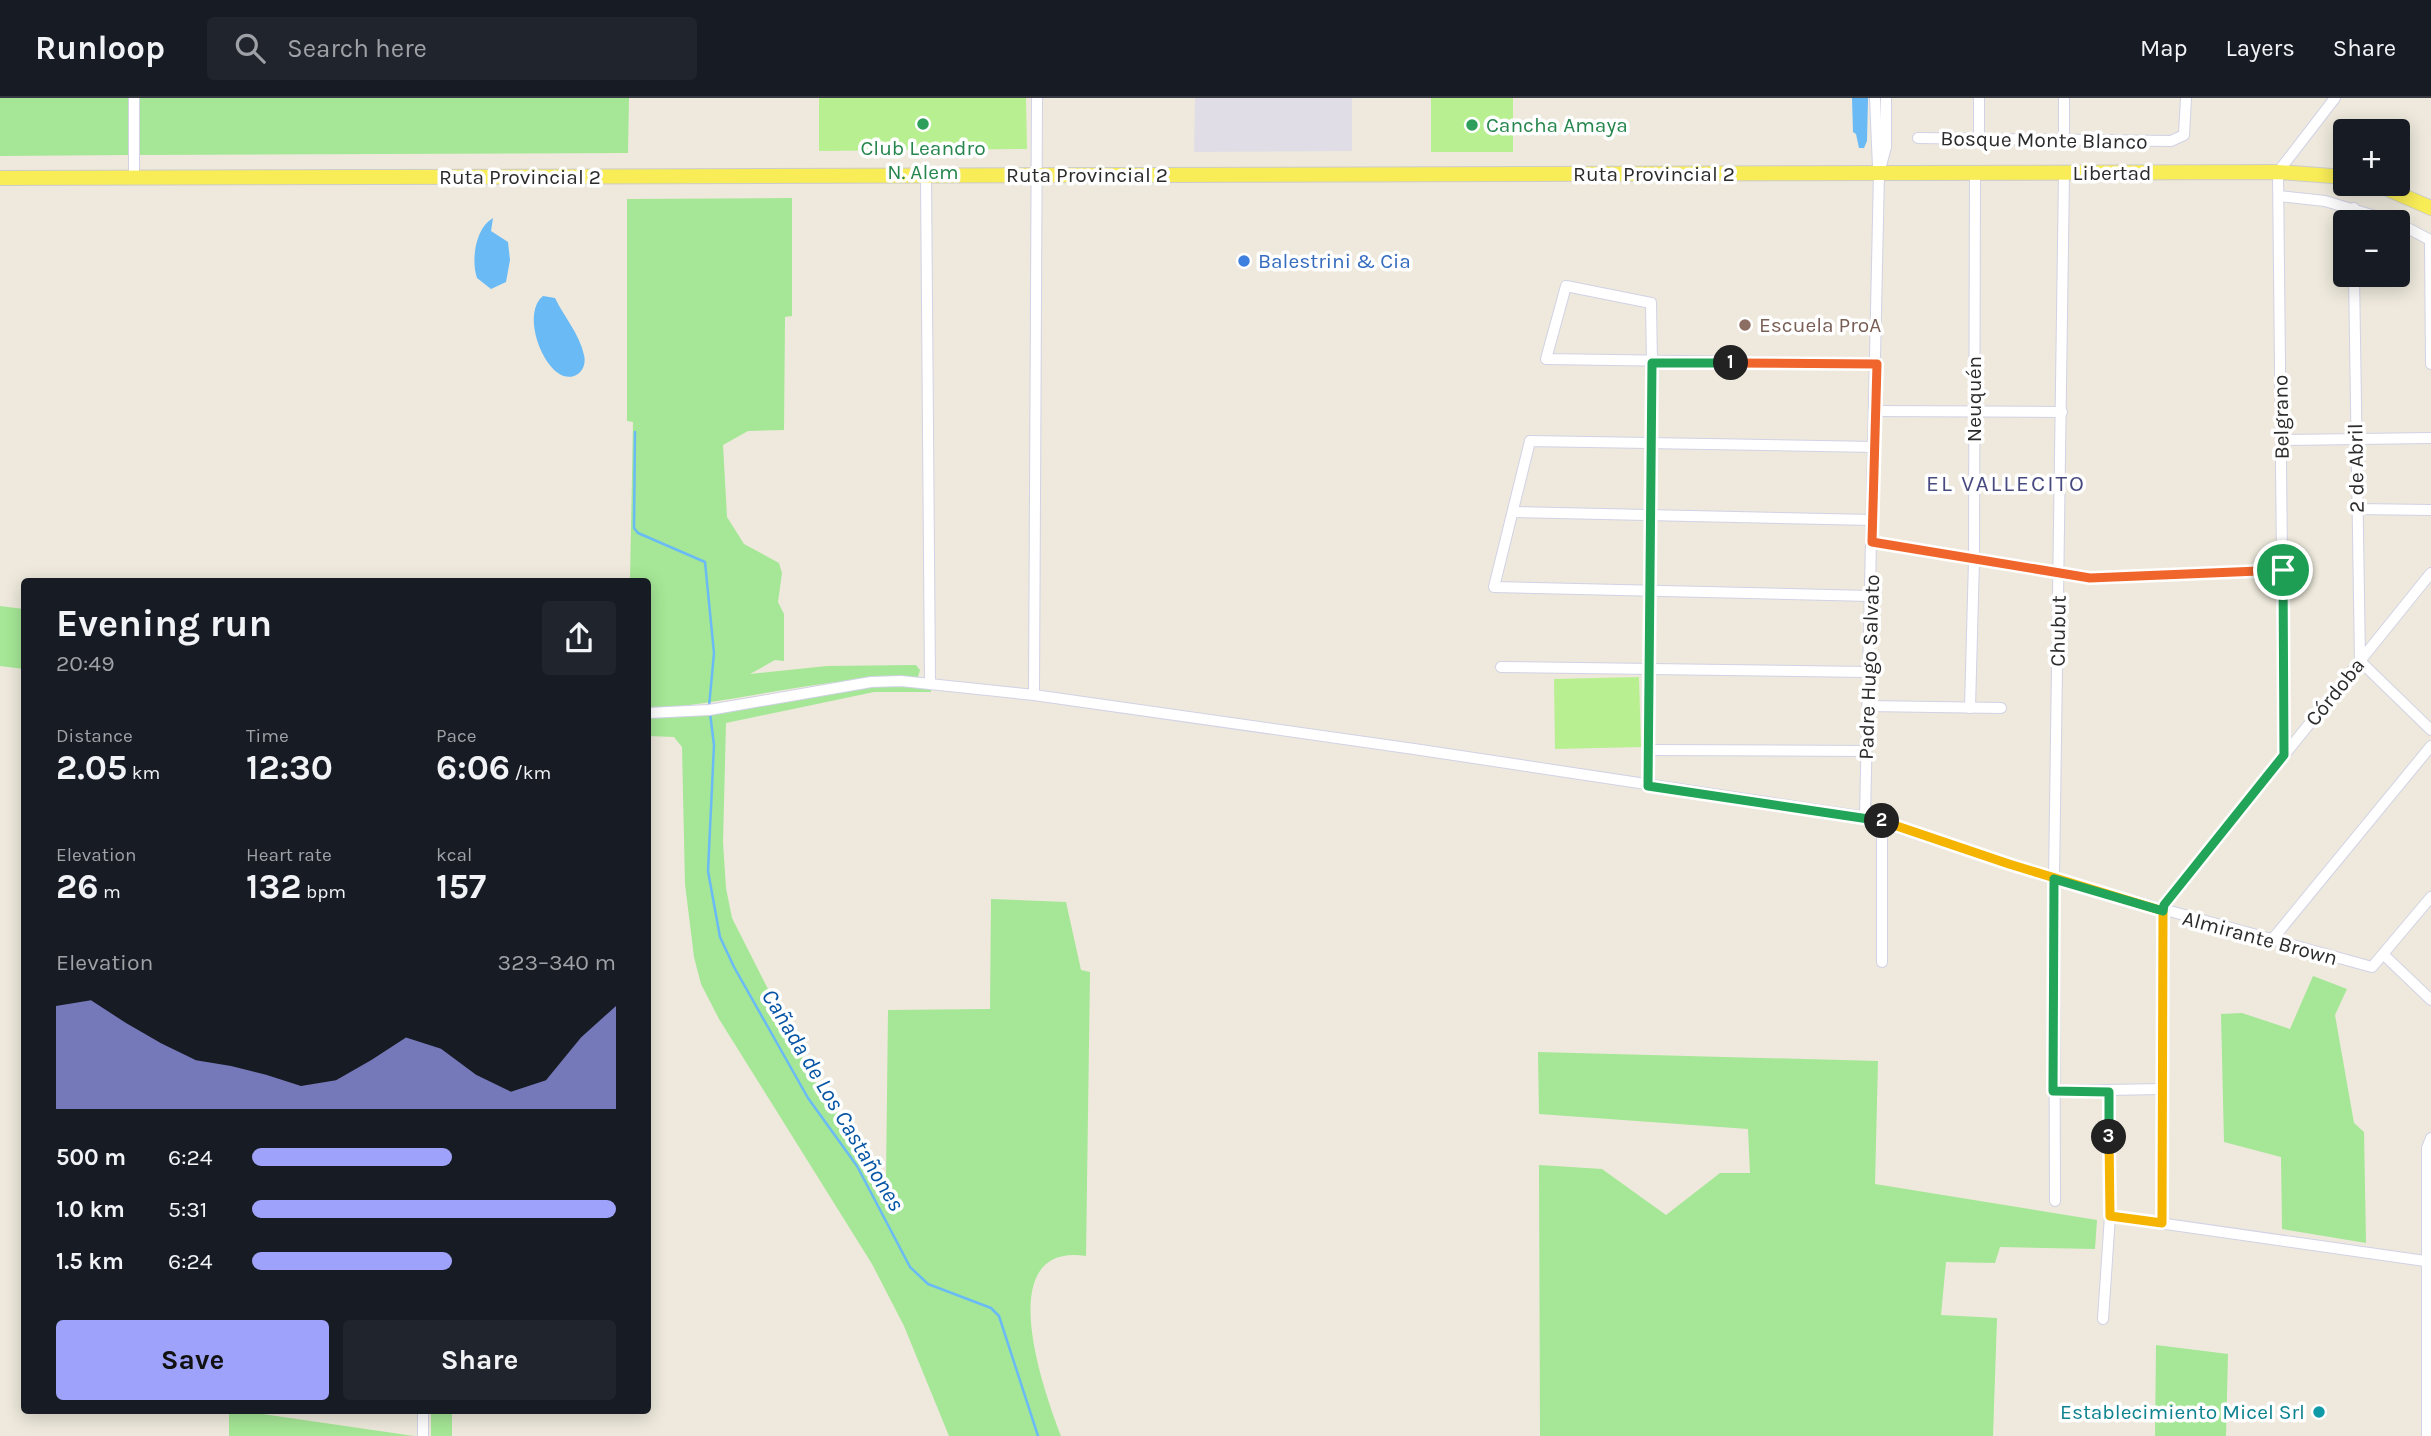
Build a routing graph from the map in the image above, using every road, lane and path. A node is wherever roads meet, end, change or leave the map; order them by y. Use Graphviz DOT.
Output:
graph roads {
  1 [pos="134,98"];
  2 [pos="1037,98"];
  3 [pos="1875,98"];
  4 [pos="1886,98"];
  5 [pos="1979,98"];
  6 [pos="2064,98"];
  7 [pos="2186,98"];
  8 [pos="2335,98"];
  9 [pos="1918,138"];
  10 [pos="1979,139"];
  11 [pos="2064,140"];
  12 [pos="2278,172"];
  13 [pos="1879,173"];
  14 [pos="1975,173"];
  15 [pos="2064,174"];
  16 [pos="1038,175"];
  17 [pos="926,176"];
  18 [pos="2333,176"];
  19 [pos="0,178"];
  20 [pos="134,178"];
  21 [pos="2279,196"];
  22 [pos="2404,196"];
  23 [pos="2354,208"];
  24 [pos="2431,208"];
  25 [pos="2360,210"];
  26 [pos="2410,230"];
  27 [pos="2430,239"];
  28 [pos="2354,287"];
  29 [pos="1652,363"];
  30 [pos="1877,364"];
  31 [pos="2431,364"];
  32 [pos="1875,411"];
  33 [pos="1974,412"];
  34 [pos="2062,412"];
  35 [pos="2431,438"];
  36 [pos="2356,439"];
  37 [pos="2282,440"];
  38 [pos="1651,444"];
  39 [pos="1874,447"];
  40 [pos="2357,509"];
  41 [pos="2431,510"];
  42 [pos="1513,512"];
  43 [pos="1650,514"];
  44 [pos="1872,520"];
  45 [pos="1872,542"];
  46 [pos="1974,560"];
  47 [pos="2283,570"];
  48 [pos="2431,573"];
  49 [pos="2059,575"];
  50 [pos="1649,589"];
  51 [pos="1870,596"];
  52 [pos="2360,661"];
  53 [pos="1501,667"];
  54 [pos="1649,669"];
  55 [pos="1868,672"];
  56 [pos="930,683"];
  57 [pos="1034,695"];
  58 [pos="1868,706"];
  59 [pos="1970,708"];
  60 [pos="2001,708"];
  61 [pos="651,713"];
  62 [pos="2431,730"];
  63 [pos="2431,746"];
  64 [pos="1649,750"];
  65 [pos="1866,751"];
  66 [pos="2284,755"];
  67 [pos="1648,786"];
  68 [pos="1864,817"];
  69 [pos="1882,821"];
  70 [pos="2054,879"];
  71 [pos="2431,897"];
  72 [pos="2163,911"];
  73 [pos="2271,941"];
  74 [pos="2384,955"];
  75 [pos="1882,962"];
  76 [pos="2431,1000"];
  77 [pos="2161,1089"];
  78 [pos="2053,1091"];
  79 [pos="2109,1092"];
  80 [pos="2431,1138"];
  81 [pos="2055,1201"];
  82 [pos="2110,1216"];
  83 [pos="2162,1223"];
  84 [pos="2425,1261"];
  85 [pos="2103,1319"];
  86 [pos="2429,1323"];
  87 [pos="423,1414"];
  88 [pos="423,1436"];
  89 [pos="2427,1436"];
  1 -- 20 [label="street"];
  2 -- 16 [label="street"];
  3 -- 13 [label="street"];
  4 -- 13 [label="street, Padre Hugo Salvato"];
  5 -- 10 [label="street"];
  6 -- 11 [label="street"];
  7 -- 11 [label="street, Bosque Monte Blanco"];
  8 -- 12 [label="street"];
  9 -- 10 [label="street, Bosque Monte Blanco"];
  10 -- 11 [label="street, Bosque Monte Blanco"];
  12 -- 15 [label="main road, Libertad"];
  12 -- 18 [label="main road, Libertad"];
  12 -- 21 [label="street, Belgrano"];
  13 -- 14 [label="main road, Libertad"];
  13 -- 16 [label="main road, Ruta Provincial 2"];
  13 -- 30 [label="street, Padre Hugo Salvato"];
  14 -- 15 [label="main road, Libertad"];
  14 -- 33 [label="street, Neuquén"];
  15 -- 34 [label="street, Chubut"];
  16 -- 17 [label="main road, Ruta Provincial 2"];
  16 -- 57 [label="street"];
  17 -- 20 [label="main road, Ruta Provincial 2"];
  17 -- 56 [label="street"];
  19 -- 20 [label="main road, Ruta Provincial 2"];
  21 -- 23 [label="street"];
  21 -- 37 [label="street, Belgrano"];
  22 -- 24 [label="main road"];
  23 -- 25 [label="street"];
  26 -- 27 [label="street"];
  27 -- 31 [label="street"];
  28 -- 36 [label="street, 2 de Abril"];
  29 -- 29 [label="street"];
  29 -- 30 [label="street"];
  29 -- 38 [label="street"];
  30 -- 32 [label="street, Padre Hugo Salvato"];
  32 -- 33 [label="street"];
  32 -- 39 [label="street, Padre Hugo Salvato"];
  33 -- 34 [label="street"];
  33 -- 46 [label="street, Neuquén"];
  34 -- 49 [label="street, Chubut"];
  35 -- 36 [label="street"];
  36 -- 37 [label="street"];
  36 -- 40 [label="street, 2 de Abril"];
  37 -- 47 [label="street, Belgrano"];
  38 -- 39 [label="street"];
  38 -- 42 [label="street"];
  38 -- 43 [label="street"];
  39 -- 44 [label="street, Padre Hugo Salvato"];
  40 -- 41 [label="street"];
  40 -- 52 [label="street, 2 de Abril"];
  42 -- 43 [label="street"];
  42 -- 50 [label="street"];
  43 -- 44 [label="street"];
  43 -- 50 [label="street"];
  44 -- 45 [label="street, Padre Hugo Salvato"];
  45 -- 46 [label="street"];
  45 -- 51 [label="street, Padre Hugo Salvato"];
  46 -- 49 [label="street"];
  46 -- 59 [label="street, Neuquén"];
  47 -- 49 [label="street"];
  47 -- 66 [label="street, Belgrano"];
  48 -- 52 [label="street, Córdoba"];
  49 -- 70 [label="street, Chubut"];
  50 -- 51 [label="street"];
  50 -- 54 [label="street"];
  51 -- 55 [label="street, Padre Hugo Salvato"];
  52 -- 62 [label="street"];
  52 -- 66 [label="street, Córdoba"];
  53 -- 54 [label="street"];
  54 -- 55 [label="street"];
  54 -- 64 [label="street"];
  55 -- 58 [label="street, Padre Hugo Salvato"];
  56 -- 57 [label="street, Almirante Brown"];
  56 -- 61 [label="street, Almirante Brown"];
  57 -- 67 [label="street, Almirante Brown"];
  58 -- 59 [label="street"];
  58 -- 65 [label="street, Padre Hugo Salvato"];
  59 -- 60 [label="street"];
  63 -- 73 [label="street"];
  64 -- 65 [label="street"];
  64 -- 67 [label="street"];
  65 -- 68 [label="street, Padre Hugo Salvato"];
  66 -- 72 [label="street, Córdoba"];
  67 -- 68 [label="street, Almirante Brown"];
  68 -- 69 [label="street, Almirante Brown"];
  69 -- 70 [label="street, Almirante Brown"];
  69 -- 75 [label="street"];
  70 -- 72 [label="street, Almirante Brown"];
  70 -- 78 [label="street, Chubut"];
  71 -- 74 [label="street"];
  72 -- 73 [label="street, Almirante Brown"];
  72 -- 77 [label="street"];
  73 -- 74 [label="street, Almirante Brown"];
  74 -- 76 [label="street"];
  77 -- 79 [label="street"];
  77 -- 83 [label="street"];
  78 -- 79 [label="street"];
  78 -- 81 [label="street, Chubut"];
  79 -- 82 [label="street"];
  80 -- 84 [label="street"];
  82 -- 83 [label="street"];
  82 -- 85 [label="street"];
  83 -- 84 [label="street"];
  84 -- 86 [label="street"];
  86 -- 89 [label="street"];
  87 -- 88 [label="street"];
}
